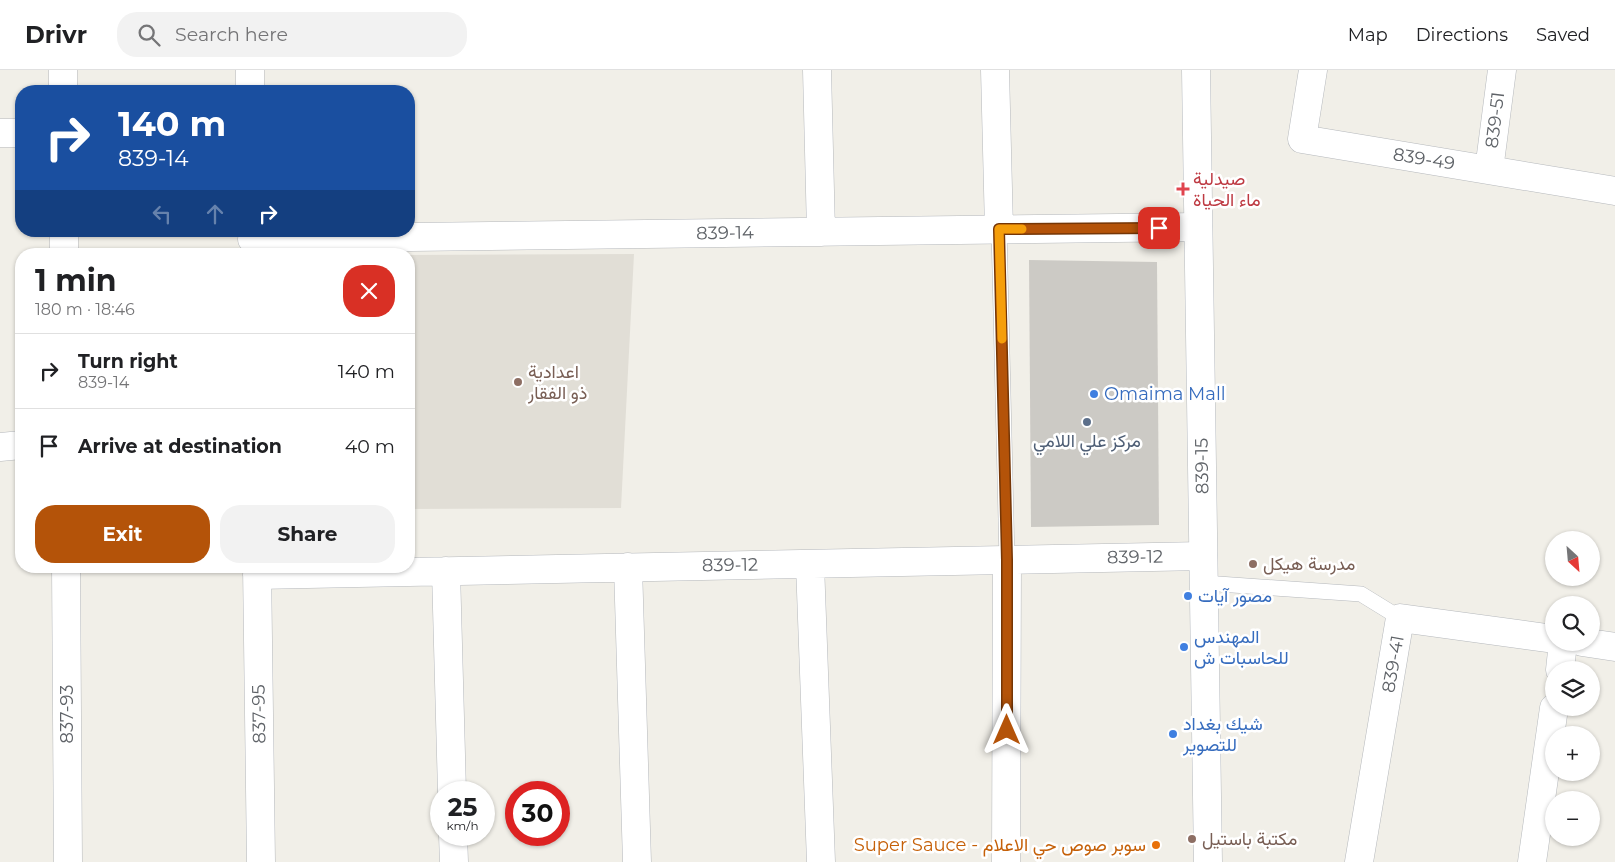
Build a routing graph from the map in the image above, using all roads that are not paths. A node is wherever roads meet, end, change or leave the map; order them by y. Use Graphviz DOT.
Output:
graph roads {
  1 [pos="63,70"];
  2 [pos="250,70"];
  3 [pos="817,70"];
  4 [pos="995,70"];
  5 [pos="1196,70"];
  6 [pos="1313,70"];
  7 [pos="1502,70"];
  8 [pos="63,85"];
  9 [pos="250,85"];
  10 [pos="0,133"];
  11 [pos="15,133"];
  12 [pos="1489,170"];
  13 [pos="1615,191"];
  14 [pos="1198,227"];
  15 [pos="999,229"];
  16 [pos="820,232"];
  17 [pos="252,241"];
  18 [pos="15,446"];
  19 [pos="0,447"];
  20 [pos="1203,556"];
  21 [pos="1007,560"];
  22 [pos="810,564"];
  23 [pos="628,567"];
  24 [pos="415,571"];
  25 [pos="446,571"];
  26 [pos="66,573"];
  27 [pos="257,573"];
  28 [pos="1204,583"];
  29 [pos="1400,618"];
  30 [pos="1545,637"];
  31 [pos="1600,645"];
  32 [pos="1615,647"];
  33 [pos="1553,716"];
  34 [pos="452,781"];
  35 [pos="454,846"];
  36 [pos="68,862"];
  37 [pos="261,862"];
  38 [pos="454,862"];
  39 [pos="637,862"];
  40 [pos="821,862"];
  41 [pos="1006,862"];
  42 [pos="1208,862"];
  43 [pos="1359,862"];
  44 [pos="1532,862"];
  1 -- 8 [label="street"];
  2 -- 9 [label="street"];
  3 -- 16 [label="street"];
  4 -- 15 [label="street"];
  5 -- 14 [label="street, 839-15"];
  6 -- 12 [label="street, 839-49"];
  7 -- 12 [label="street, 839-51"];
  10 -- 11 [label="street"];
  12 -- 13 [label="street, 839-49"];
  14 -- 15 [label="street, 839-14"];
  14 -- 20 [label="street, 839-15"];
  15 -- 16 [label="street, 839-14"];
  15 -- 21 [label="lane"];
  16 -- 17 [label="street, 839-14"];
  18 -- 19 [label="street"];
  20 -- 21 [label="street, 839-12"];
  20 -- 28 [label="street, 839-15"];
  21 -- 22 [label="street, 839-12"];
  21 -- 41 [label="street"];
  22 -- 23 [label="street, 839-12"];
  22 -- 40 [label="street"];
  23 -- 25 [label="street, 839-12"];
  23 -- 39 [label="street"];
  24 -- 25 [label="street, 839-12"];
  25 -- 34 [label="street"];
  26 -- 36 [label="street, 837-93"];
  27 -- 37 [label="street, 837-95"];
  28 -- 29 [label="lane"];
  28 -- 42 [label="street, 839-15"];
  29 -- 30 [label="street, 839-41"];
  29 -- 43 [label="street, 839-41"];
  31 -- 32 [label="street"];
  33 -- 44 [label="street"];
  35 -- 38 [label="street"];
}
